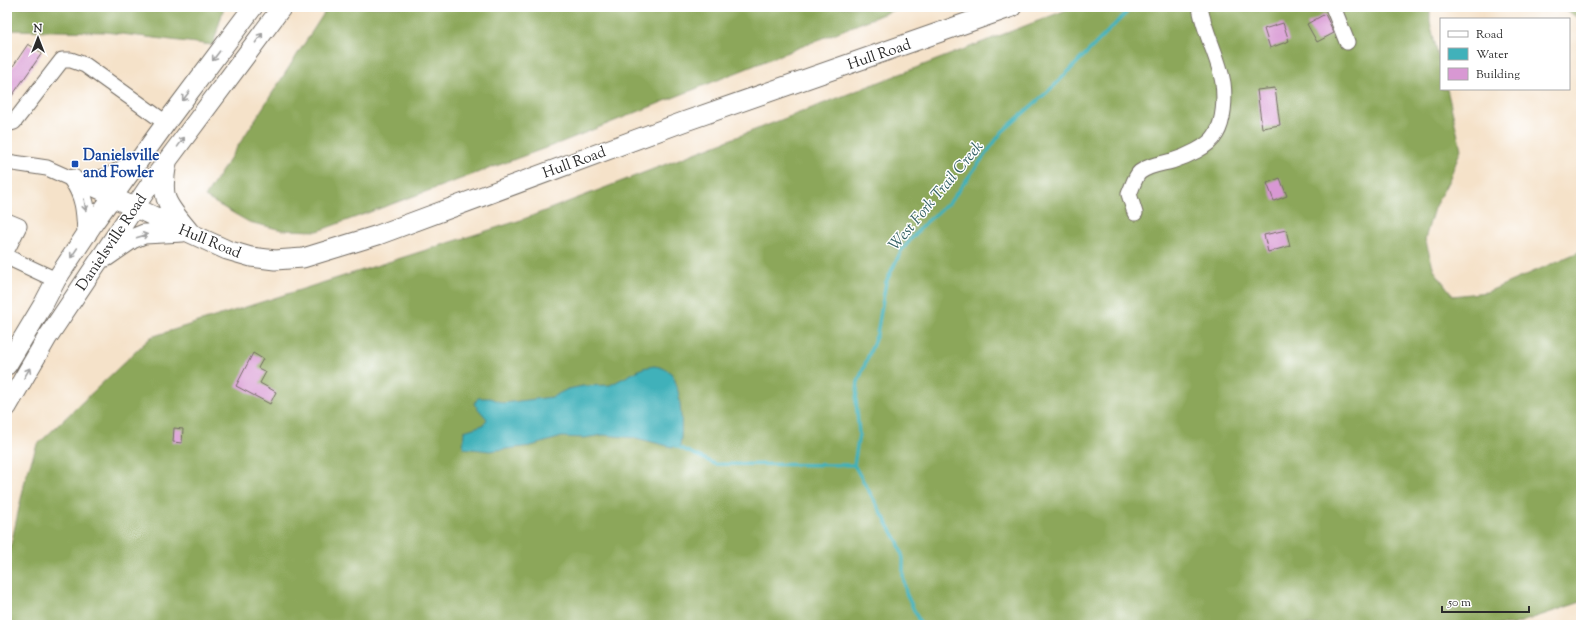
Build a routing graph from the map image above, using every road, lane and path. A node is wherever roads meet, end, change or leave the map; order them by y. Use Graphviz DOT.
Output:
graph roads {
  1 [pos="253,7"];
  2 [pos="282,7"];
  3 [pos="1012,7"];
  4 [pos="1200,7"];
  5 [pos="1333,7"];
  6 [pos="1347,42"];
  7 [pos="166,123"];
  8 [pos="7,124"];
  9 [pos="168,160"];
  10 [pos="138,161"];
  11 [pos="7,162"];
  12 [pos="78,181"];
  13 [pos="112,198"];
  14 [pos="135,209"];
  15 [pos="1135,213"];
  16 [pos="7,221"];
  17 [pos="188,233"];
  18 [pos="87,234"];
  19 [pos="7,250"];
  20 [pos="7,257"];
  21 [pos="97,263"];
  22 [pos="56,280"];
  23 [pos="10,355"];
  24 [pos="7,407"];
  1 -- 7 [label="main road, Danielsville Road, one-way"];
  9 -- 2 [label="main road, Danielsville Road, one-way"];
  3 -- 17 [label="main road, Hull Road"];
  4 -- 15 [label="street"];
  5 -- 6 [label="street"];
  7 -- 8 [label="street"];
  7 -- 10 [label="main road, Danielsville Road"];
  9 -- 14 [label="main road, Danielsville Road"];
  9 -- 17 [label="main road"];
  10 -- 12 [label="main road"];
  10 -- 13 [label="main road, Danielsville Road"];
  11 -- 12 [label="street"];
  12 -- 13 [label="street"];
  12 -- 18 [label="main road, one-way"];
  13 -- 14 [label="main road, Hull Road"];
  13 -- 18 [label="main road, Danielsville Road"];
  14 -- 17 [label="main road, Hull Road"];
  14 -- 21 [label="main road, Danielsville Road"];
  16 -- 19 [label="street"];
  21 -- 17 [label="main road, one-way"];
  18 -- 22 [label="main road, Danielsville Road, one-way"];
  20 -- 22 [label="street"];
  24 -- 21 [label="main road, Danielsville Road, one-way"];
  22 -- 23 [label="main road, Danielsville Road"];
}
